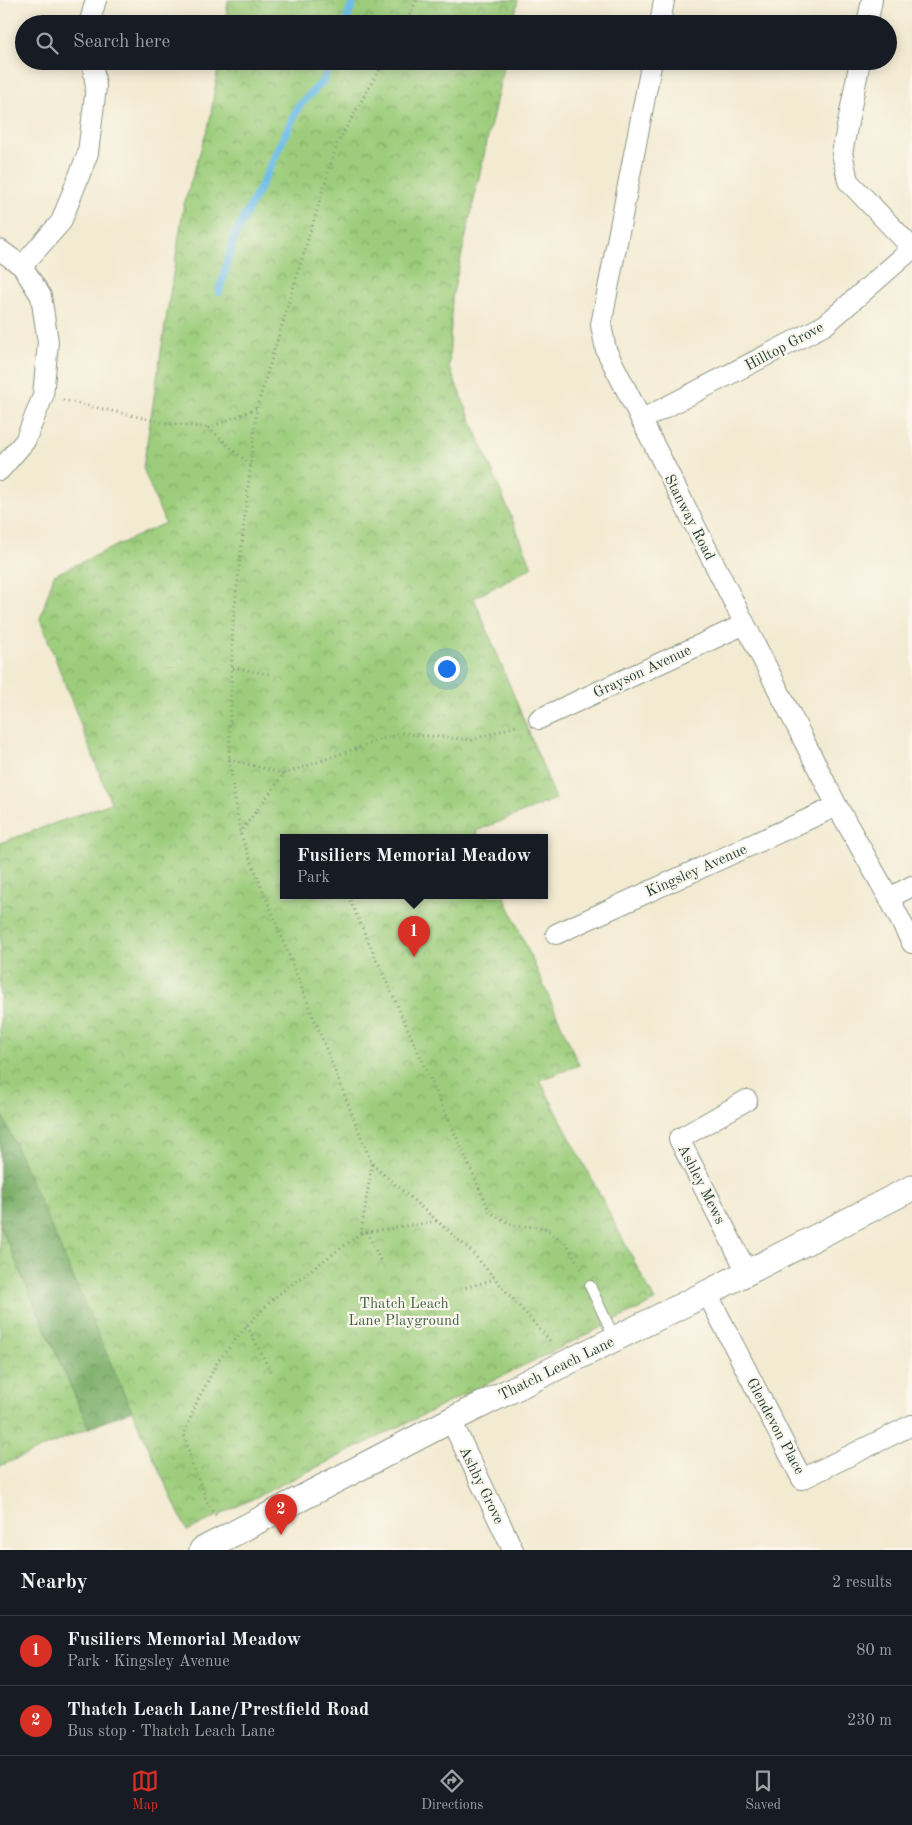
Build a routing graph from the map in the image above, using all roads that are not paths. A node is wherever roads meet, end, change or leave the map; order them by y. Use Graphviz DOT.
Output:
graph roads {
  1 [pos="96,0"];
  2 [pos="664,0"];
  3 [pos="872,0"];
  4 [pos="92,15"];
  5 [pos="662,15"];
  6 [pos="869,15"];
  7 [pos="93,70"];
  8 [pos="650,70"];
  9 [pos="858,70"];
  10 [pos="912,249"];
  11 [pos="0,250"];
  12 [pos="22,266"];
  13 [pos="641,420"];
  14 [pos="0,470"];
  15 [pos="745,624"];
  16 [pos="539,719"];
  17 [pos="837,806"];
  18 [pos="912,886"];
  19 [pos="889,898"];
  20 [pos="556,934"];
  21 [pos="912,943"];
  22 [pos="747,1100"];
  23 [pos="912,1188"];
  24 [pos="748,1272"];
  25 [pos="590,1286"];
  26 [pos="707,1293"];
  27 [pos="615,1339"];
  28 [pos="451,1420"];
  29 [pos="912,1425"];
  30 [pos="202,1550"];
  31 [pos="513,1550"];
  1 -- 4 [label="street"];
  2 -- 5 [label="street"];
  3 -- 6 [label="street"];
  7 -- 12 [label="street"];
  8 -- 13 [label="street, Stanway Road"];
  9 -- 10 [label="street"];
  10 -- 13 [label="street, Hilltop Grove"];
  11 -- 12 [label="street"];
  12 -- 14 [label="street"];
  13 -- 15 [label="street, Stanway Road"];
  15 -- 16 [label="street, Grayson Avenue"];
  15 -- 17 [label="street, Stanway Road"];
  17 -- 19 [label="street, Stanway Road"];
  17 -- 20 [label="street, Kingsley Avenue"];
  18 -- 19 [label="street"];
  19 -- 21 [label="street, Stanway Road"];
  22 -- 24 [label="street, Ashley Mews"];
  23 -- 24 [label="street, Thatch Leach Lane"];
  24 -- 26 [label="street, Thatch Leach Lane"];
  25 -- 27 [label="lane"];
  26 -- 27 [label="street, Thatch Leach Lane"];
  26 -- 29 [label="street, Glendevon Place"];
  27 -- 28 [label="street, Thatch Leach Lane"];
  28 -- 30 [label="street, Thatch Leach Lane"];
  28 -- 31 [label="street, Ashby Grove"];
}
